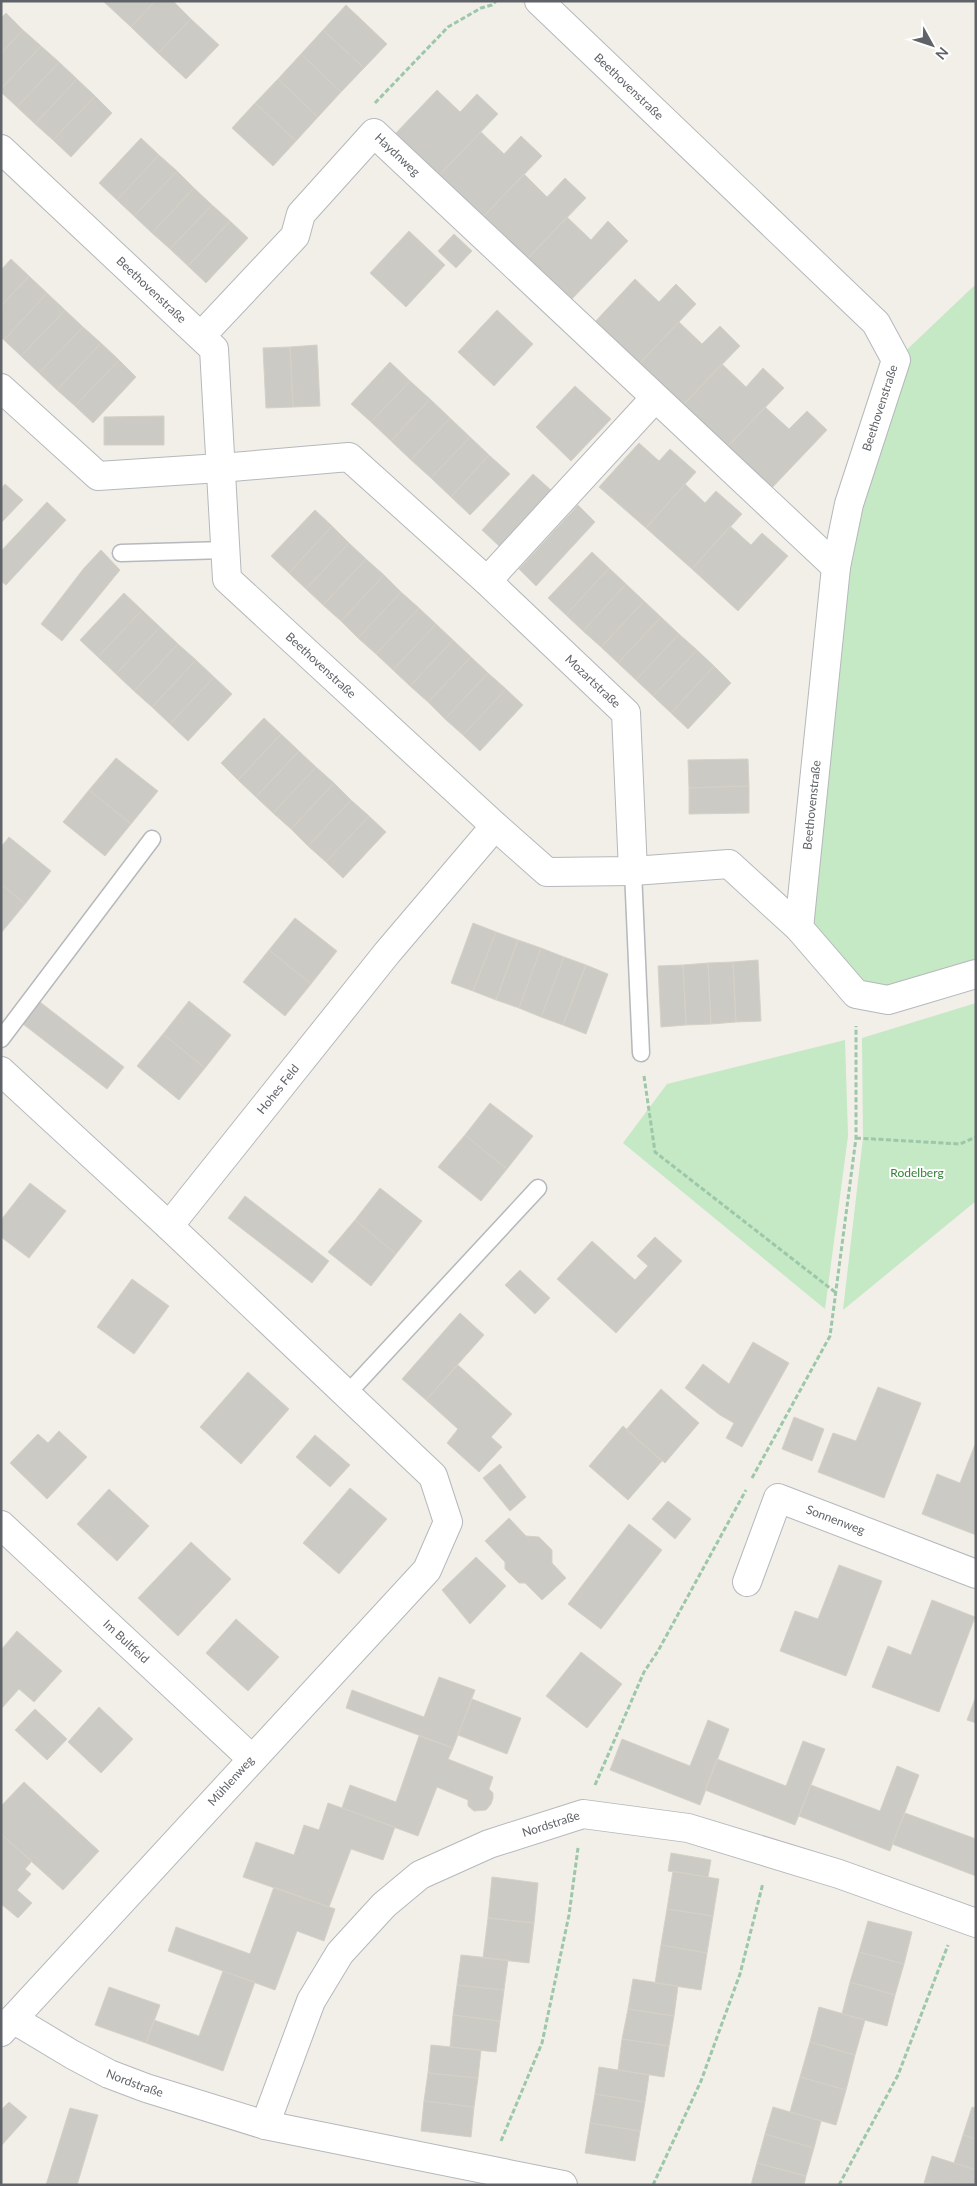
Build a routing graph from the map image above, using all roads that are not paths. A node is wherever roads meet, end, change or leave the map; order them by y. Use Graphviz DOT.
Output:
graph roads {
  1 [pos="539,1"];
  2 [pos="1,149"];
  3 [pos="201,336"];
  4 [pos="1,388"];
  5 [pos="655,398"];
  6 [pos="220,468"];
  7 [pos="225,550"];
  8 [pos="121,553"];
  9 [pos="836,567"];
  10 [pos="488,581"];
  11 [pos="495,826"];
  12 [pos="152,840"];
  13 [pos="633,871"];
  14 [pos="799,928"];
  15 [pos="976,974"];
  16 [pos="1,1039"];
  17 [pos="641,1053"];
  18 [pos="1,1070"];
  19 [pos="538,1188"];
  20 [pos="169,1226"];
  21 [pos="347,1394"];
  22 [pos="1,1525"];
  23 [pos="976,1574"];
  24 [pos="747,1582"];
  25 [pos="251,1758"];
  26 [pos="967,1920"];
  27 [pos="7,2025"];
  28 [pos="265,2125"];
  29 [pos="563,2185"];
  1 -- 9 [label="street, Beethovenstraße"];
  2 -- 3 [label="street, Beethovenstraße"];
  3 -- 5 [label="street, Haydnweg"];
  3 -- 6 [label="street, Beethovenstraße"];
  4 -- 6 [label="street"];
  5 -- 9 [label="street"];
  5 -- 10 [label="street"];
  6 -- 7 [label="street, Beethovenstraße"];
  6 -- 10 [label="street, Mozartstraße"];
  7 -- 8 [label="lane"];
  7 -- 11 [label="street, Beethovenstraße"];
  9 -- 14 [label="street, Beethovenstraße"];
  10 -- 13 [label="street, Mozartstraße"];
  11 -- 13 [label="street, Beethovenstraße"];
  11 -- 20 [label="street, Hohes Feld"];
  12 -- 16 [label="lane"];
  13 -- 14 [label="street, Beethovenstraße"];
  13 -- 17 [label="lane"];
  14 -- 15 [label="street, Beethovenstraße"];
  18 -- 20 [label="street"];
  19 -- 21 [label="lane"];
  20 -- 21 [label="street"];
  21 -- 25 [label="street, Mühlenweg"];
  22 -- 25 [label="street, Im Bultfeld"];
  23 -- 24 [label="street, Sonnenweg"];
  25 -- 27 [label="street, Mühlenweg"];
  26 -- 28 [label="street, Nordstraße"];
  27 -- 28 [label="street, Nordstraße"];
  28 -- 29 [label="street, Nordstraße"];
}
